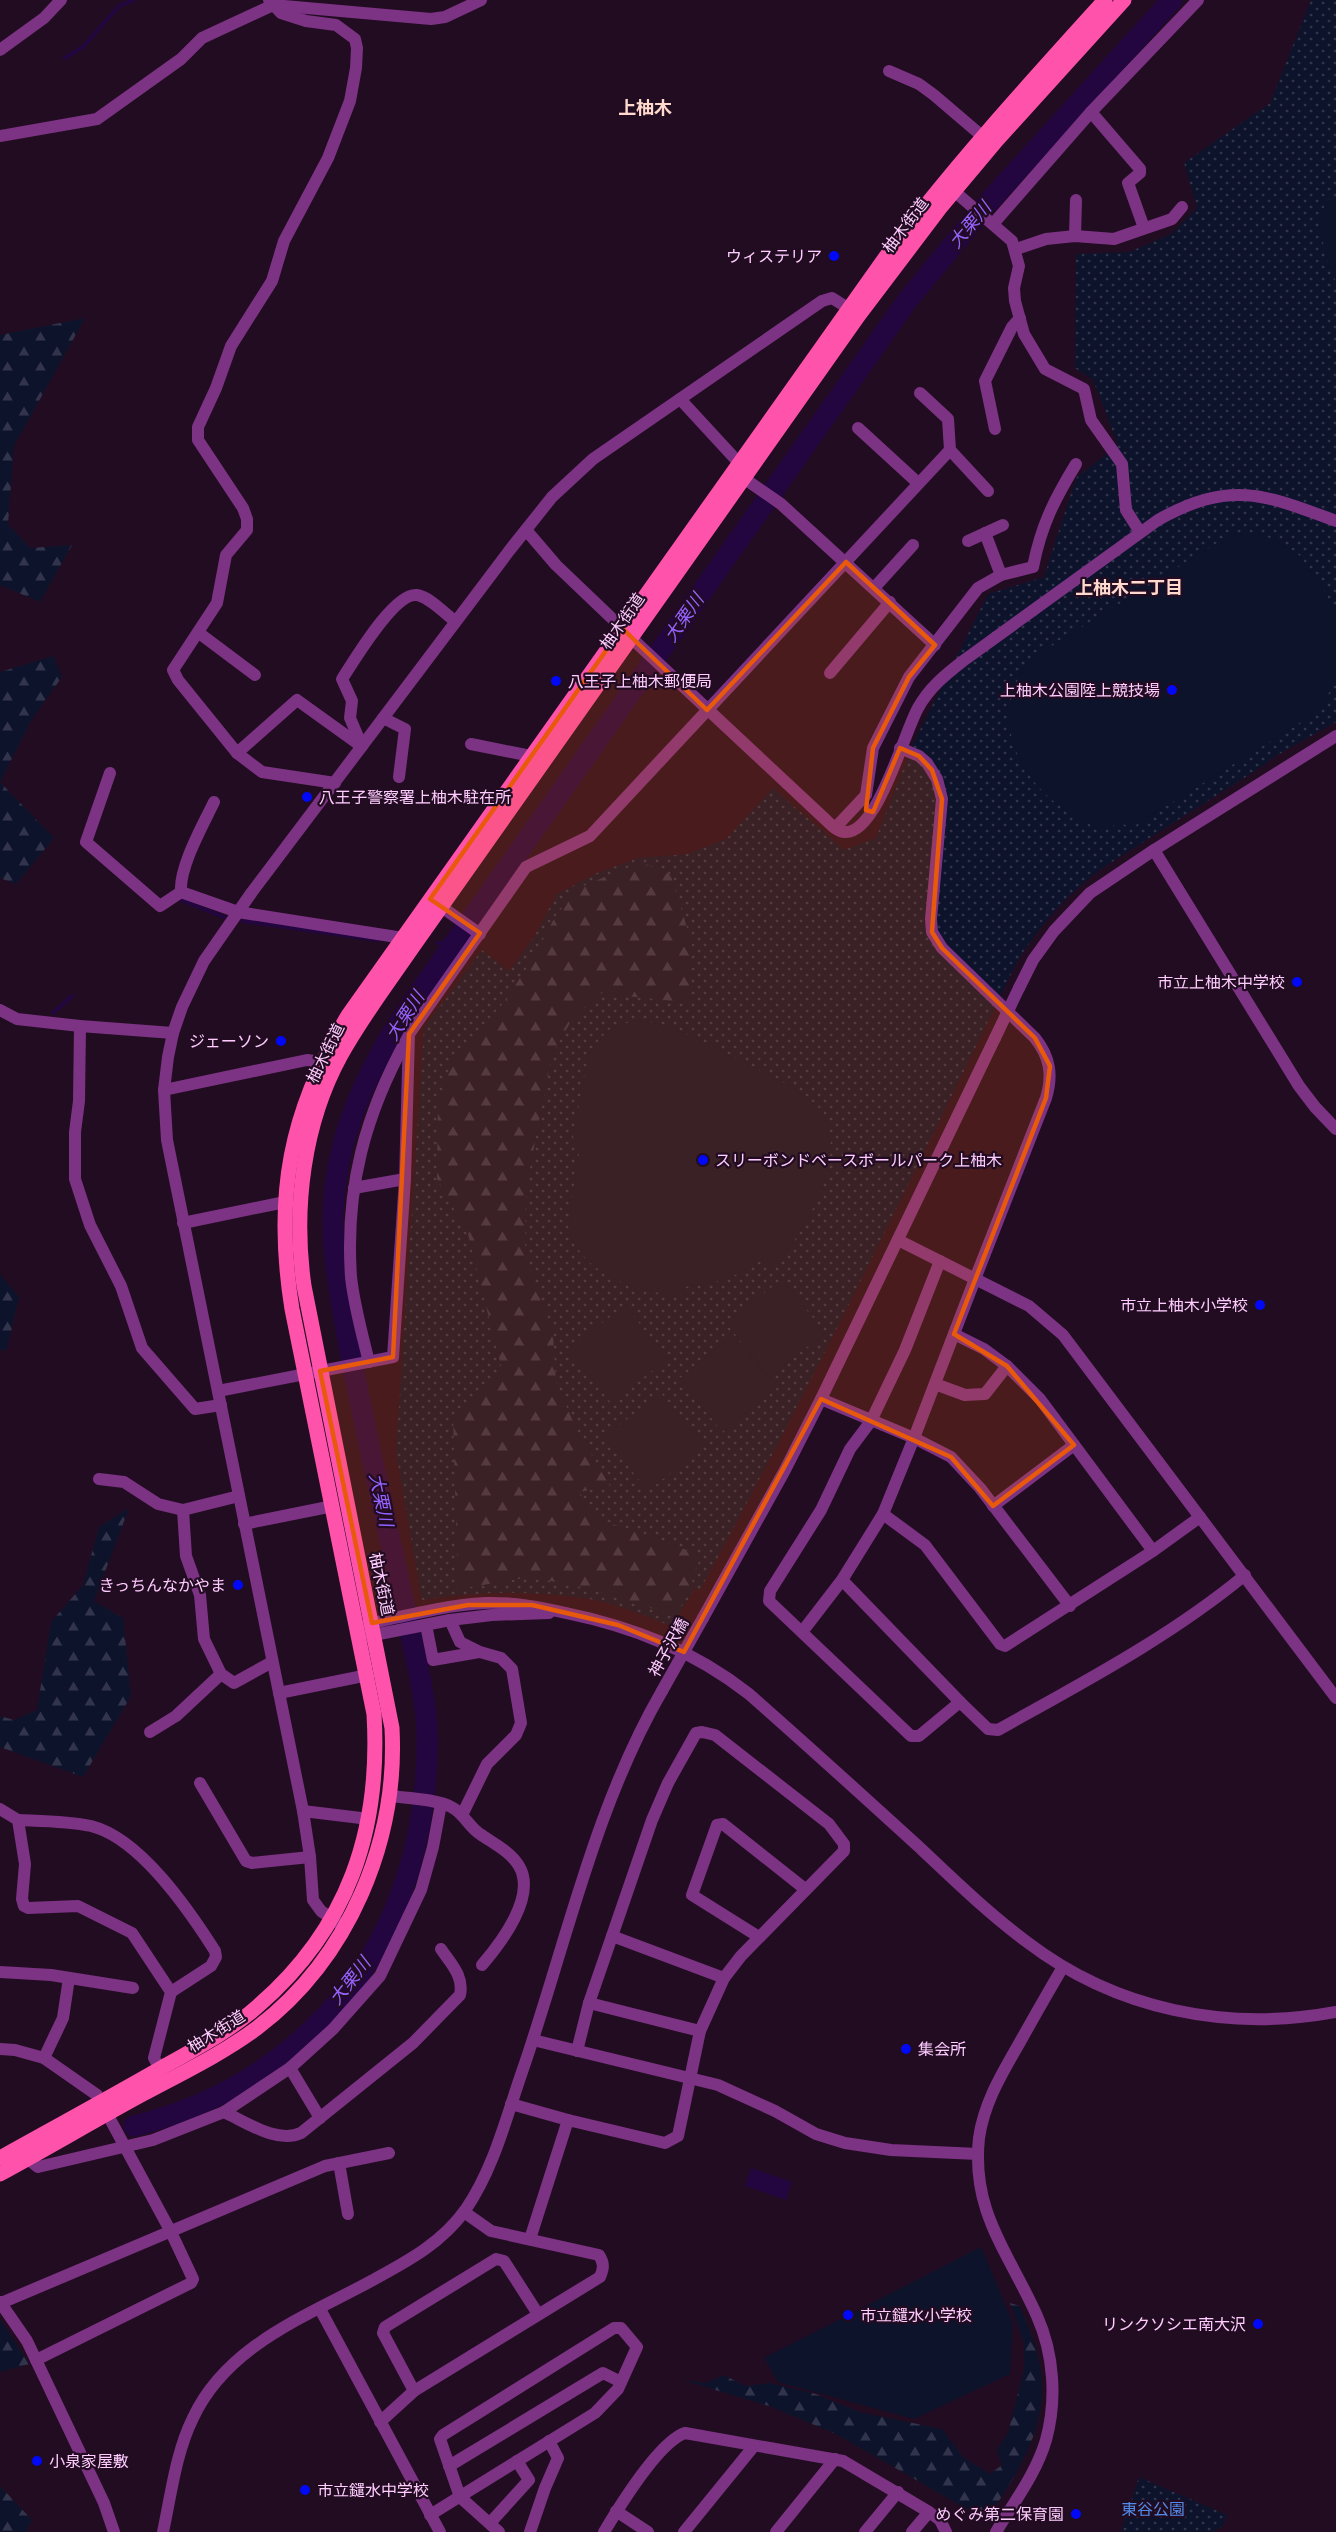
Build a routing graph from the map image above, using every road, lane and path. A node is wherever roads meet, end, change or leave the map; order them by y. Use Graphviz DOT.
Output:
graph roads {
  1 [pos="61,0"];
  2 [pos="481,0"];
  3 [pos="1105,0"];
  4 [pos="1124,0"];
  5 [pos="1198,0"];
  6 [pos="271,2"];
  7 [pos="0,50"];
  8 [pos="890,71"];
  9 [pos="1091,112"];
  10 [pos="0,136"];
  11 [pos="982,136"];
  12 [pos="954,191"];
  13 [pos="1076,200"];
  14 [pos="1182,207"];
  15 [pos="991,222"];
  16 [pos="1144,228"];
  17 [pos="1075,236"];
  18 [pos="1016,249"];
  19 [pos="854,312"];
  20 [pos="1020,318"];
  21 [pos="920,393"];
  22 [pos="680,399"];
  23 [pos="858,428"];
  24 [pos="995,429"];
  25 [pos="950,450"];
  26 [pos="739,463"];
  27 [pos="1076,464"];
  28 [pos="745,479"];
  29 [pos="918,483"];
  30 [pos="988,491"];
  31 [pos="1336,521"];
  32 [pos="1003,525"];
  33 [pos="526,530"];
  34 [pos="1140,532"];
  35 [pos="985,533"];
  36 [pos="968,541"];
  37 [pos="913,545"];
  38 [pos="846,562"];
  39 [pos="1001,575"];
  40 [pos="874,588"];
  41 [pos="890,602"];
  42 [pos="455,621"];
  43 [pos="199,633"];
  44 [pos="626,633"];
  45 [pos="935,645"];
  46 [pos="830,674"];
  47 [pos="255,675"];
  48 [pos="707,710"];
  49 [pos="383,718"];
  50 [pos="1336,736"];
  51 [pos="471,744"];
  52 [pos="362,746"];
  53 [pos="900,748"];
  54 [pos="237,753"];
  55 [pos="531,756"];
  56 [pos="110,773"];
  57 [pos="399,777"];
  58 [pos="335,783"];
  59 [pos="213,802"];
  60 [pos="835,828"];
  61 [pos="1154,850"];
  62 [pos="181,892"];
  63 [pos="436,903"];
  64 [pos="238,912"];
  65 [pos="479,933"];
  66 [pos="403,938"];
  67 [pos="0,1010"];
  68 [pos="80,1026"];
  69 [pos="173,1033"];
  70 [pos="409,1035"];
  71 [pos="321,1062"];
  72 [pos="164,1090"];
  73 [pos="1336,1128"];
  74 [pos="405,1179"];
  75 [pos="354,1188"];
  76 [pos="285,1202"];
  77 [pos="183,1223"];
  78 [pos="898,1240"];
  79 [pos="940,1261"];
  80 [pos="975,1279"];
  81 [pos="954,1334"];
  82 [pos="366,1362"];
  83 [pos="1007,1366"];
  84 [pos="313,1373"];
  85 [pos="935,1384"];
  86 [pos="218,1391"];
  87 [pos="821,1399"];
  88 [pos="221,1405"];
  89 [pos="871,1421"];
  90 [pos="914,1438"];
  91 [pos="1074,1445"];
  92 [pos="99,1479"];
  93 [pos="239,1496"];
  94 [pos="333,1506"];
  95 [pos="993,1506"];
  96 [pos="183,1510"];
  97 [pos="883,1514"];
  98 [pos="1200,1517"];
  99 [pos="244,1524"];
  100 [pos="1153,1551"];
  101 [pos="1245,1575"];
  102 [pos="842,1580"];
  103 [pos="1070,1606"];
  104 [pos="566,1612"];
  105 [pos="450,1620"];
  106 [pos="420,1621"];
  107 [pos="373,1629"];
  108 [pos="358,1631"];
  109 [pos="802,1632"];
  110 [pos="480,1652"];
  111 [pos="272,1662"];
  112 [pos="220,1674"];
  113 [pos="368,1675"];
  114 [pos="279,1693"];
  115 [pos="1336,1698"];
  116 [pos="960,1702"];
  117 [pos="150,1732"];
  118 [pos="200,1783"];
  119 [pos="390,1796"];
  120 [pos="439,1803"];
  121 [pos="0,1809"];
  122 [pos="303,1810"];
  123 [pos="462,1815"];
  124 [pos="369,1819"];
  125 [pos="18,1820"];
  126 [pos="310,1857"];
  127 [pos="805,1889"];
  128 [pos="332,1919"];
  129 [pos="345,1928"];
  130 [pos="612,1936"];
  131 [pos="759,1937"];
  132 [pos="441,1949"];
  133 [pos="482,1965"];
  134 [pos="1063,1967"];
  135 [pos="0,1972"];
  136 [pos="69,1978"];
  137 [pos="724,1978"];
  138 [pos="133,1988"];
  139 [pos="171,1992"];
  140 [pos="589,2003"];
  141 [pos="1336,2012"];
  142 [pos="700,2031"];
  143 [pos="533,2040"];
  144 [pos="0,2049"];
  145 [pos="578,2051"];
  146 [pos="44,2058"];
  147 [pos="290,2068"];
  148 [pos="160,2069"];
  149 [pos="691,2077"];
  150 [pos="511,2104"];
  151 [pos="224,2112"];
  152 [pos="108,2113"];
  153 [pos="320,2118"];
  154 [pos="568,2120"];
  155 [pos="125,2144"];
  156 [pos="389,2153"];
  157 [pos="978,2154"];
  158 [pos="0,2158"];
  159 [pos="28,2158"];
  160 [pos="339,2163"];
  161 [pos="0,2174"];
  162 [pos="464,2212"];
  163 [pos="348,2214"];
  164 [pos="171,2232"];
  165 [pos="530,2239"];
  166 [pos="0,2303"];
  167 [pos="320,2309"];
  168 [pos="538,2314"];
  169 [pos="36,2360"];
  170 [pos="621,2382"];
  171 [pos="414,2391"];
  172 [pos="380,2422"];
  173 [pos="549,2441"];
  174 [pos="754,2446"];
  175 [pos="835,2459"];
  176 [pos="517,2461"];
  177 [pos="449,2466"];
  178 [pos="898,2492"];
  179 [pos="460,2497"];
  180 [pos="616,2511"];
  181 [pos="929,2512"];
  182 [pos="430,2515"];
  183 [pos="495,2528"];
  184 [pos="114,2532"];
  185 [pos="163,2532"];
  186 [pos="440,2532"];
  187 [pos="530,2532"];
  188 [pos="604,2532"];
  189 [pos="648,2532"];
  190 [pos="684,2532"];
  191 [pos="776,2532"];
  192 [pos="865,2532"];
  193 [pos="912,2532"];
  194 [pos="946,2532"];
  195 [pos="996,2532"];
  1 -- 7 [label="street"];
  2 -- 6 [label="street"];
  3 -- 11 [label="main road, 柚木街道"];
  4 -- 12 [label="main road, 柚木街道"];
  5 -- 9 [label="street"];
  6 -- 10 [label="street"];
  6 -- 43 [label="street"];
  8 -- 11 [label="street"];
  9 -- 15 [label="street"];
  9 -- 16 [label="street"];
  11 -- 19 [label="main road, 柚木街道"];
  12 -- 15 [label="street"];
  12 -- 19 [label="main road, 柚木街道"];
  13 -- 17 [label="street"];
  14 -- 16 [label="street"];
  15 -- 18 [label="street"];
  16 -- 17 [label="street"];
  17 -- 18 [label="street"];
  18 -- 20 [label="street"];
  19 -- 22 [label="street"];
  19 -- 26 [label="main road, 柚木街道"];
  19 -- 28 [label="main road, 柚木街道"];
  20 -- 24 [label="street"];
  20 -- 34 [label="street"];
  21 -- 25 [label="street"];
  22 -- 26 [label="street"];
  22 -- 33 [label="street"];
  23 -- 29 [label="street"];
  25 -- 29 [label="street"];
  25 -- 30 [label="street"];
  26 -- 44 [label="main road, 柚木街道"];
  27 -- 39 [label="street"];
  28 -- 38 [label="street"];
  28 -- 44 [label="main road, 柚木街道"];
  29 -- 38 [label="street"];
  31 -- 34 [label="street"];
  32 -- 35 [label="street"];
  33 -- 42 [label="street"];
  33 -- 44 [label="street"];
  34 -- 53 [label="street"];
  35 -- 36 [label="street"];
  35 -- 39 [label="street"];
  37 -- 40 [label="street"];
  38 -- 40 [label="street"];
  38 -- 48 [label="street"];
  39 -- 45 [label="street"];
  40 -- 41 [label="street"];
  41 -- 45 [label="street"];
  41 -- 46 [label="street"];
  42 -- 49 [label="street"];
  42 -- 52 [label="street"];
  43 -- 47 [label="street"];
  43 -- 54 [label="street"];
  44 -- 48 [label="street"];
  44 -- 55 [label="main road, 柚木街道"];
  44 -- 63 [label="main road, 柚木街道"];
  45 -- 60 [label="street"];
  48 -- 60 [label="street"];
  48 -- 65 [label="street"];
  49 -- 52 [label="street"];
  49 -- 57 [label="street"];
  50 -- 61 [label="street, 神子沢橋"];
  51 -- 55 [label="street"];
  52 -- 54 [label="street"];
  52 -- 58 [label="street"];
  53 -- 60 [label="street"];
  53 -- 80 [label="street"];
  54 -- 58 [label="street"];
  55 -- 63 [label="main road, 柚木街道"];
  56 -- 62 [label="street"];
  58 -- 64 [label="street"];
  59 -- 62 [label="street"];
  61 -- 73 [label="street"];
  61 -- 78 [label="street, 神子沢橋, bridge"];
  62 -- 64 [label="street"];
  63 -- 65 [label="street"];
  63 -- 66 [label="main road, 柚木街道"];
  63 -- 84 [label="main road, 柚木街道"];
  64 -- 66 [label="street"];
  64 -- 69 [label="street"];
  65 -- 70 [label="street"];
  66 -- 71 [label="main road, 柚木街道"];
  67 -- 68 [label="street"];
  68 -- 69 [label="street"];
  68 -- 88 [label="street"];
  69 -- 72 [label="street"];
  70 -- 74 [label="street"];
  70 -- 75 [label="street"];
  71 -- 72 [label="street"];
  71 -- 76 [label="main road, 柚木街道"];
  72 -- 77 [label="street"];
  74 -- 75 [label="street"];
  74 -- 82 [label="street"];
  75 -- 82 [label="street"];
  76 -- 77 [label="street"];
  76 -- 84 [label="main road, 柚木街道"];
  77 -- 86 [label="street"];
  78 -- 79 [label="street"];
  78 -- 87 [label="street, 神子沢橋"];
  79 -- 80 [label="street"];
  79 -- 89 [label="street"];
  80 -- 81 [label="street"];
  80 -- 98 [label="street"];
  81 -- 83 [label="street"];
  81 -- 85 [label="street"];
  82 -- 84 [label="street"];
  83 -- 85 [label="street"];
  83 -- 91 [label="street"];
  84 -- 86 [label="street"];
  84 -- 94 [label="main road, 柚木街道"];
  84 -- 107 [label="main road, 柚木街道"];
  85 -- 90 [label="street"];
  86 -- 88 [label="street"];
  87 -- 89 [label="street"];
  87 -- 143 [label="street, 神子沢橋, bridge"];
  88 -- 93 [label="street"];
  89 -- 90 [label="street"];
  89 -- 109 [label="street"];
  90 -- 95 [label="street"];
  90 -- 97 [label="street"];
  91 -- 95 [label="street"];
  91 -- 100 [label="street"];
  92 -- 96 [label="street"];
  93 -- 96 [label="street"];
  93 -- 99 [label="street"];
  94 -- 99 [label="street"];
  94 -- 108 [label="main road, 柚木街道"];
  95 -- 103 [label="street"];
  96 -- 112 [label="street"];
  97 -- 102 [label="street"];
  97 -- 103 [label="street"];
  98 -- 100 [label="street"];
  98 -- 101 [label="street"];
  99 -- 111 [label="street"];
  100 -- 103 [label="street"];
  101 -- 115 [label="street"];
  101 -- 116 [label="street"];
  102 -- 109 [label="street"];
  102 -- 116 [label="street"];
  104 -- 105 [label="street"];
  104 -- 106 [label="street"];
  104 -- 134 [label="street"];
  105 -- 106 [label="street"];
  105 -- 110 [label="street"];
  106 -- 107 [label="street"];
  106 -- 110 [label="street"];
  107 -- 108 [label="street"];
  107 -- 119 [label="main road, 柚木街道"];
  108 -- 113 [label="main road, 柚木街道"];
  109 -- 116 [label="street"];
  110 -- 123 [label="street"];
  111 -- 112 [label="street"];
  111 -- 114 [label="street"];
  112 -- 117 [label="street"];
  113 -- 114 [label="street"];
  113 -- 124 [label="main road, 柚木街道"];
  114 -- 122 [label="street"];
  118 -- 126 [label="street"];
  119 -- 120 [label="street"];
  119 -- 129 [label="main road, 柚木街道"];
  120 -- 123 [label="street"];
  120 -- 147 [label="street"];
  121 -- 125 [label="street"];
  122 -- 124 [label="street"];
  122 -- 126 [label="street"];
  123 -- 133 [label="street"];
  124 -- 128 [label="main road, 柚木街道"];
  125 -- 139 [label="street"];
  125 -- 139 [label="street"];
  126 -- 128 [label="street"];
  127 -- 130 [label="street"];
  127 -- 131 [label="street"];
  127 -- 131 [label="street"];
  128 -- 129 [label="street"];
  128 -- 148 [label="main road, 柚木街道"];
  129 -- 152 [label="main road, 柚木街道"];
  130 -- 137 [label="street"];
  130 -- 140 [label="street"];
  131 -- 137 [label="street"];
  132 -- 153 [label="street"];
  134 -- 141 [label="street"];
  134 -- 157 [label="street"];
  135 -- 136 [label="street"];
  136 -- 138 [label="street"];
  136 -- 146 [label="street"];
  137 -- 142 [label="street"];
  139 -- 148 [label="street"];
  140 -- 142 [label="street"];
  140 -- 145 [label="street"];
  142 -- 149 [label="street"];
  143 -- 145 [label="street"];
  143 -- 150 [label="street, 神子沢橋"];
  144 -- 146 [label="street"];
  145 -- 149 [label="street"];
  146 -- 152 [label="street"];
  147 -- 151 [label="street"];
  147 -- 153 [label="street"];
  148 -- 152 [label="main road, 柚木街道"];
  149 -- 154 [label="street"];
  149 -- 157 [label="street"];
  150 -- 154 [label="street"];
  150 -- 162 [label="street, 神子沢橋"];
  151 -- 153 [label="street"];
  151 -- 155 [label="street"];
  152 -- 155 [label="street"];
  152 -- 158 [label="main road, 柚木街道"];
  152 -- 159 [label="main road, 柚木街道"];
  154 -- 165 [label="street"];
  155 -- 159 [label="street"];
  155 -- 164 [label="street"];
  156 -- 160 [label="street"];
  157 -- 195 [label="street"];
  159 -- 161 [label="main road, 柚木街道"];
  160 -- 163 [label="street"];
  160 -- 164 [label="street"];
  162 -- 165 [label="street"];
  162 -- 167 [label="street, 神子沢橋"];
  164 -- 166 [label="street"];
  164 -- 169 [label="street"];
  165 -- 168 [label="street"];
  166 -- 169 [label="street"];
  167 -- 172 [label="street"];
  167 -- 185 [label="street, 神子沢橋"];
  168 -- 171 [label="street"];
  168 -- 171 [label="street"];
  169 -- 184 [label="street"];
  170 -- 173 [label="street"];
  170 -- 177 [label="street"];
  170 -- 177 [label="street"];
  171 -- 172 [label="street"];
  172 -- 182 [label="street"];
  173 -- 176 [label="street"];
  173 -- 187 [label="street"];
  174 -- 175 [label="street"];
  174 -- 180 [label="street"];
  174 -- 190 [label="street"];
  175 -- 178 [label="street"];
  175 -- 191 [label="street"];
  176 -- 179 [label="street"];
  176 -- 183 [label="street"];
  177 -- 179 [label="street"];
  178 -- 181 [label="street"];
  178 -- 192 [label="street"];
  179 -- 182 [label="street"];
  179 -- 183 [label="street"];
  180 -- 188 [label="street"];
  180 -- 189 [label="street"];
  181 -- 193 [label="street"];
  181 -- 194 [label="street"];
  182 -- 186 [label="street"];
}
